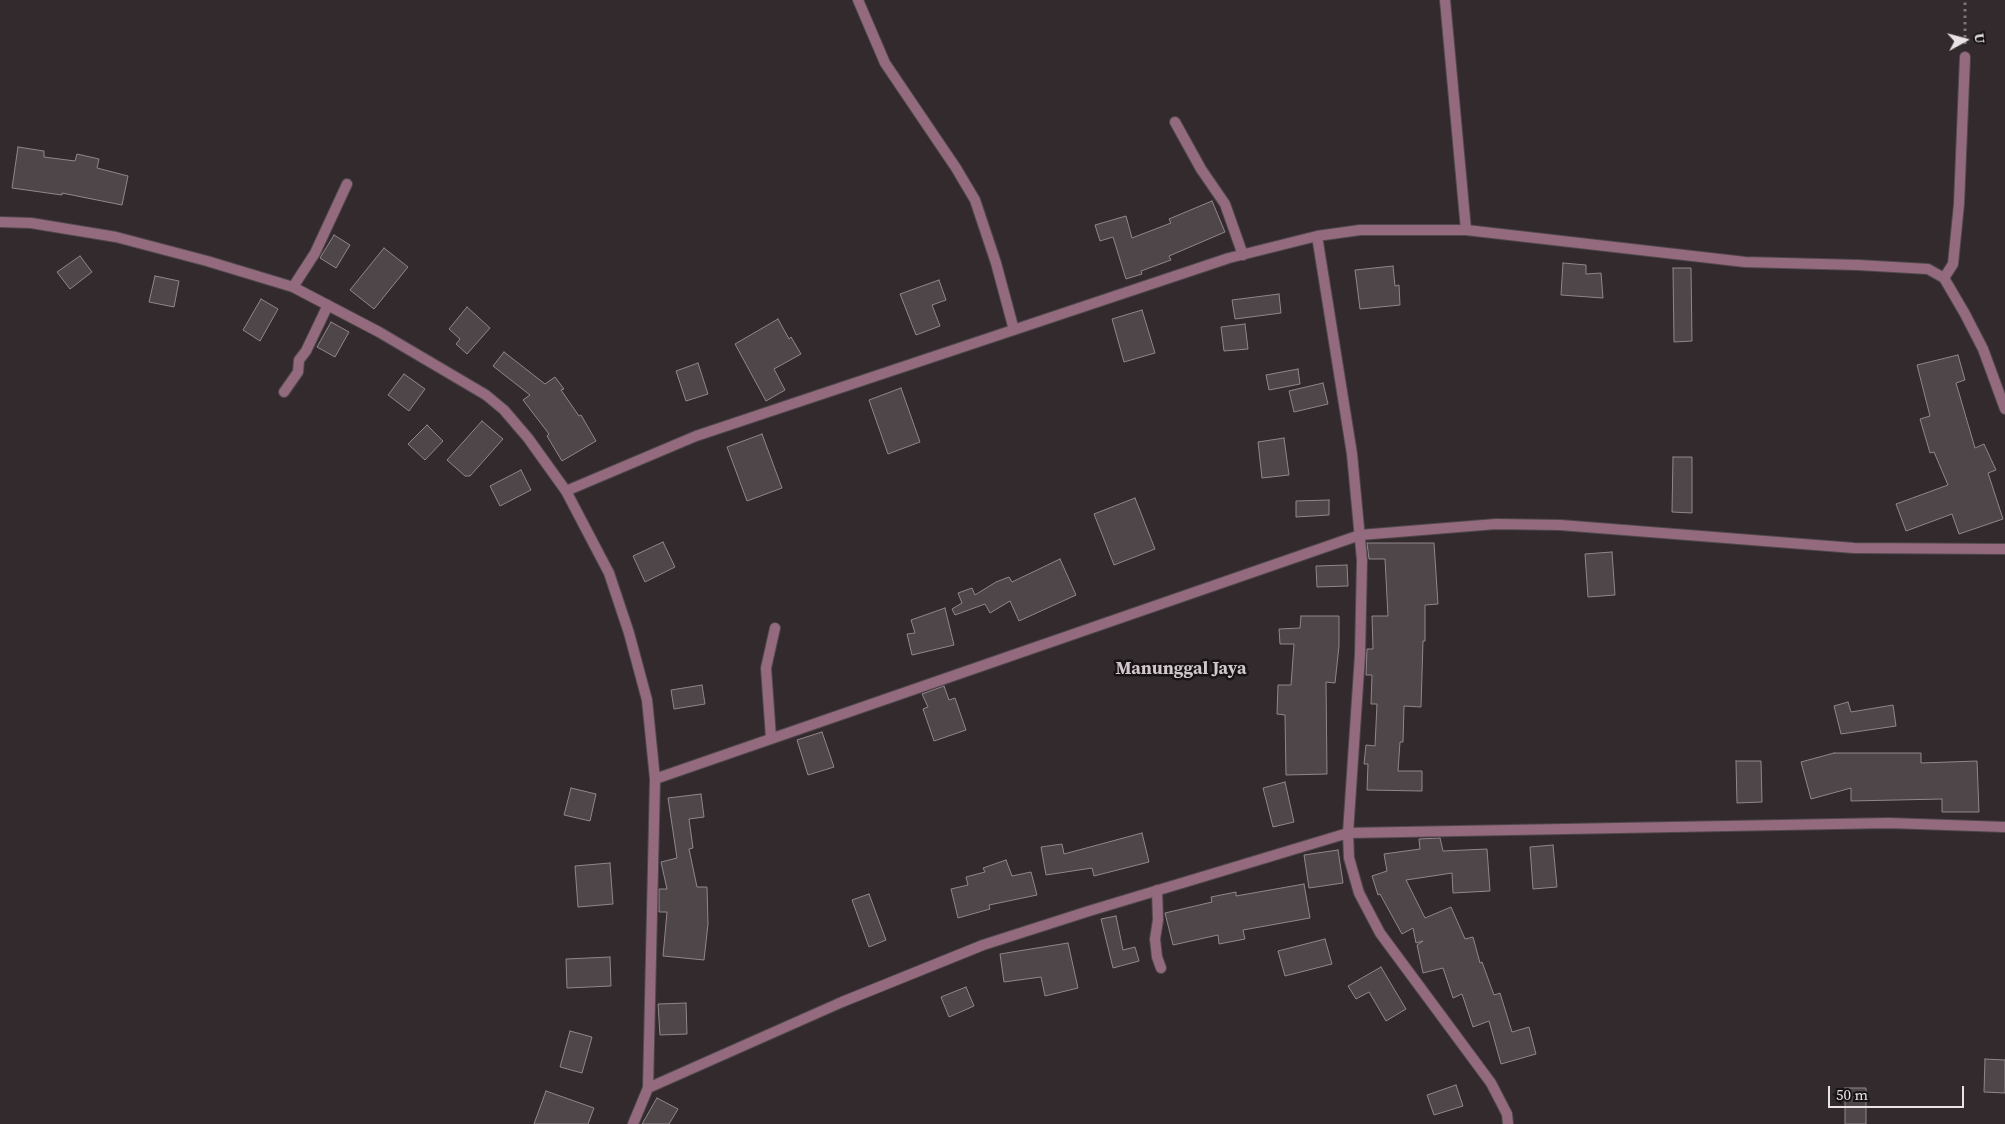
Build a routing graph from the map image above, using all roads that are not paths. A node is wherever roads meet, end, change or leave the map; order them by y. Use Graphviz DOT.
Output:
graph roads {
  1 [pos="858,0"];
  2 [pos="1445,0"];
  3 [pos="1964,57"];
  4 [pos="1175,122"];
  5 [pos="347,184"];
  6 [pos="0,222"];
  7 [pos="1466,230"];
  8 [pos="1317,236"];
  9 [pos="1242,255"];
  10 [pos="1944,278"];
  11 [pos="293,287"];
  12 [pos="328,305"];
  13 [pos="1014,330"];
  14 [pos="284,392"];
  15 [pos="2005,409"];
  16 [pos="566,491"];
  17 [pos="1360,535"];
  18 [pos="2005,549"];
  19 [pos="775,628"];
  20 [pos="771,738"];
  21 [pos="655,779"];
  22 [pos="2005,827"];
  23 [pos="1348,833"];
  24 [pos="1158,890"];
  25 [pos="1161,968"];
  26 [pos="648,1088"];
  27 [pos="633,1124"];
  28 [pos="1508,1124"];
  1 -- 13 [label="street"];
  2 -- 7 [label="street"];
  3 -- 10 [label="street"];
  4 -- 9 [label="street"];
  5 -- 11 [label="street"];
  6 -- 11 [label="street"];
  7 -- 8 [label="street"];
  7 -- 10 [label="street"];
  8 -- 9 [label="street"];
  8 -- 17 [label="street"];
  9 -- 13 [label="street"];
  10 -- 15 [label="street"];
  11 -- 12 [label="street"];
  12 -- 14 [label="street"];
  12 -- 16 [label="street"];
  13 -- 16 [label="street"];
  16 -- 21 [label="street"];
  17 -- 18 [label="street"];
  17 -- 20 [label="street"];
  17 -- 23 [label="street"];
  19 -- 20 [label="street"];
  20 -- 21 [label="street"];
  21 -- 26 [label="street"];
  22 -- 23 [label="street"];
  23 -- 24 [label="street"];
  23 -- 28 [label="street"];
  24 -- 25 [label="street"];
  24 -- 26 [label="street"];
  26 -- 27 [label="street"];
}
